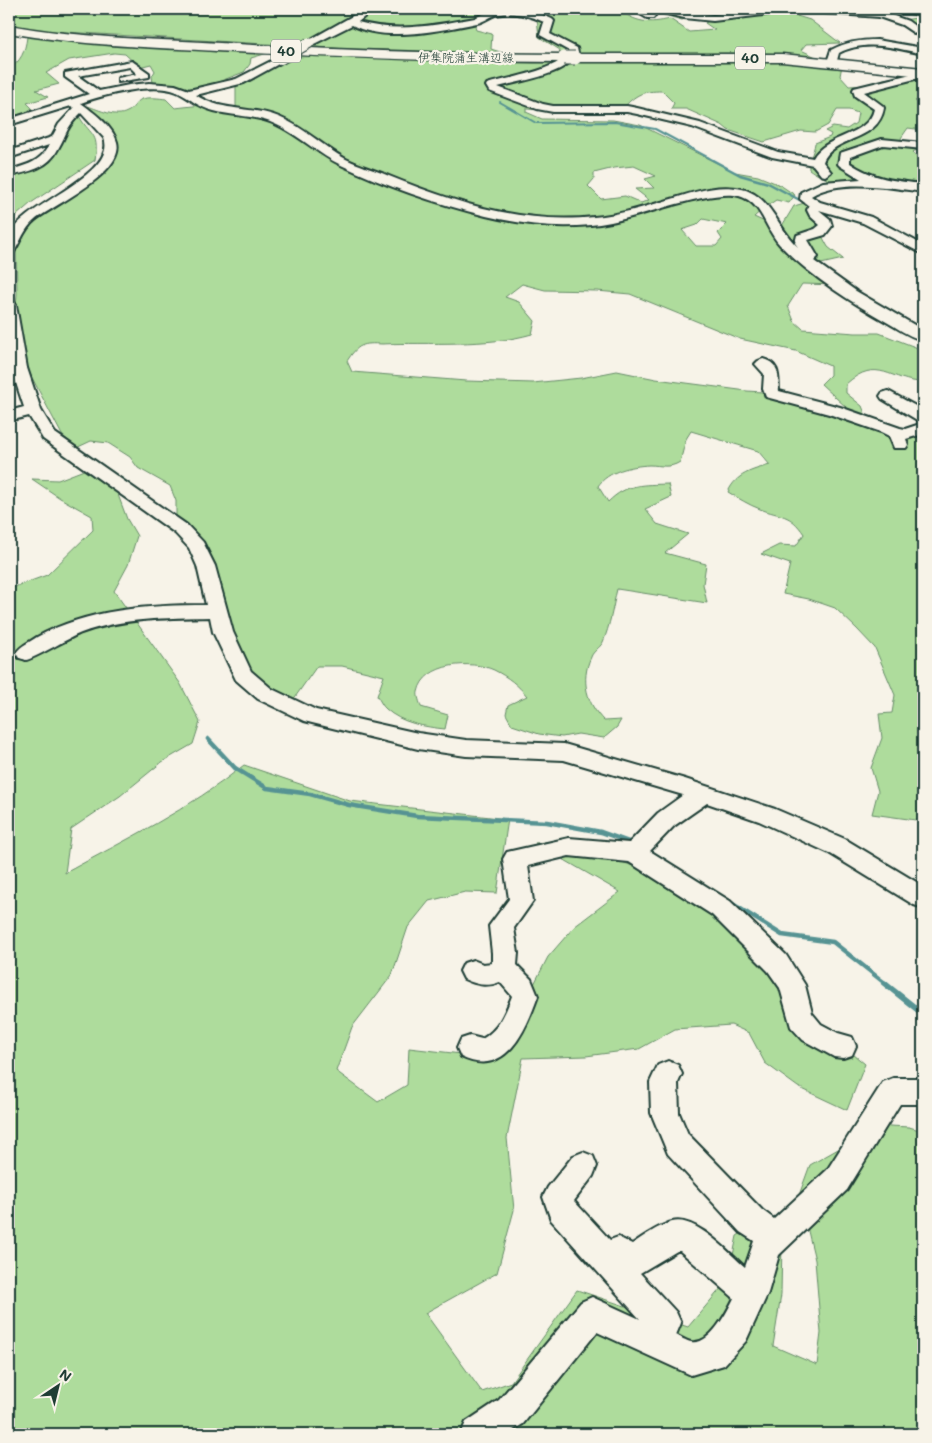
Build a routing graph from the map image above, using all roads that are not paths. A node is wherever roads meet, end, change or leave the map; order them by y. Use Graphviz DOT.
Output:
graph roads {
  1 [pos="370,9"];
  2 [pos="636,9"];
  3 [pos="659,9"];
  4 [pos="794,9"];
  5 [pos="799,9"];
  6 [pos="650,16"];
  7 [pos="359,20"];
  8 [pos="896,20"];
  9 [pos="922,22"];
  10 [pos="907,24"];
  11 [pos="9,29"];
  12 [pos="923,36"];
  13 [pos="923,51"];
  14 [pos="832,62"];
  15 [pos="923,67"];
  16 [pos="923,72"];
  17 [pos="923,76"];
  18 [pos="87,87"];
  19 [pos="186,94"];
  20 [pos="98,95"];
  21 [pos="76,105"];
  22 [pos="9,122"];
  23 [pos="66,122"];
  24 [pos="52,123"];
  25 [pos="56,139"];
  26 [pos="923,146"];
  27 [pos="9,155"];
  28 [pos="816,162"];
  29 [pos="9,173"];
  30 [pos="839,184"];
  31 [pos="902,187"];
  32 [pos="923,198"];
  33 [pos="816,205"];
  34 [pos="9,250"];
  35 [pos="923,250"];
  36 [pos="808,260"];
  37 [pos="9,305"];
  38 [pos="923,336"];
  39 [pos="763,364"];
  40 [pos="888,396"];
  41 [pos="34,410"];
  42 [pos="9,416"];
  43 [pos="923,417"];
  44 [pos="923,428"];
  45 [pos="217,611"];
  46 [pos="26,652"];
  47 [pos="705,794"];
  48 [pos="634,853"];
  49 [pos="923,898"];
  50 [pos="504,969"];
  51 [pos="473,971"];
  52 [pos="843,1046"];
  53 [pos="470,1048"];
  54 [pos="668,1074"];
  55 [pos="923,1091"];
  56 [pos="583,1166"];
  57 [pos="776,1238"];
  58 [pos="618,1252"];
  59 [pos="752,1293"];
  60 [pos="657,1343"];
  61 [pos="478,1434"];
  1 -- 7 [label="street"];
  2 -- 6 [label="street"];
  3 -- 4 [label="street"];
  5 -- 8 [label="street"];
  7 -- 19 [label="street, bridge"];
  7 -- 28 [label="street"];
  8 -- 10 [label="street"];
  8 -- 15 [label="street"];
  9 -- 10 [label="street"];
  10 -- 12 [label="street"];
  11 -- 14 [label="main road, 伊集院蒲生溝辺線 / 40"];
  13 -- 14 [label="street"];
  14 -- 16 [label="main road, 伊集院蒲生溝辺線 / 40"];
  17 -- 28 [label="street"];
  18 -- 18 [label="street"];
  18 -- 20 [label="street"];
  19 -- 20 [label="street"];
  19 -- 36 [label="street"];
  20 -- 21 [label="street"];
  21 -- 22 [label="street"];
  21 -- 23 [label="street"];
  21 -- 34 [label="street"];
  23 -- 24 [label="street"];
  23 -- 25 [label="street"];
  25 -- 27 [label="street"];
  25 -- 29 [label="street"];
  26 -- 31 [label="street"];
  28 -- 30 [label="street"];
  30 -- 31 [label="street"];
  30 -- 33 [label="street"];
  31 -- 32 [label="street"];
  33 -- 35 [label="street"];
  33 -- 36 [label="street"];
  36 -- 38 [label="street"];
  37 -- 41 [label="street"];
  39 -- 44 [label="street"];
  40 -- 43 [label="street"];
  41 -- 42 [label="street"];
  41 -- 45 [label="street"];
  45 -- 46 [label="street"];
  45 -- 47 [label="street"];
  47 -- 48 [label="street"];
  47 -- 49 [label="street"];
  48 -- 50 [label="street"];
  48 -- 52 [label="street"];
  50 -- 51 [label="street"];
  50 -- 53 [label="street"];
  54 -- 57 [label="street"];
  55 -- 57 [label="street"];
  56 -- 60 [label="street"];
  57 -- 59 [label="street"];
  58 -- 59 [label="street"];
  59 -- 60 [label="street"];
  60 -- 61 [label="street"];
}
